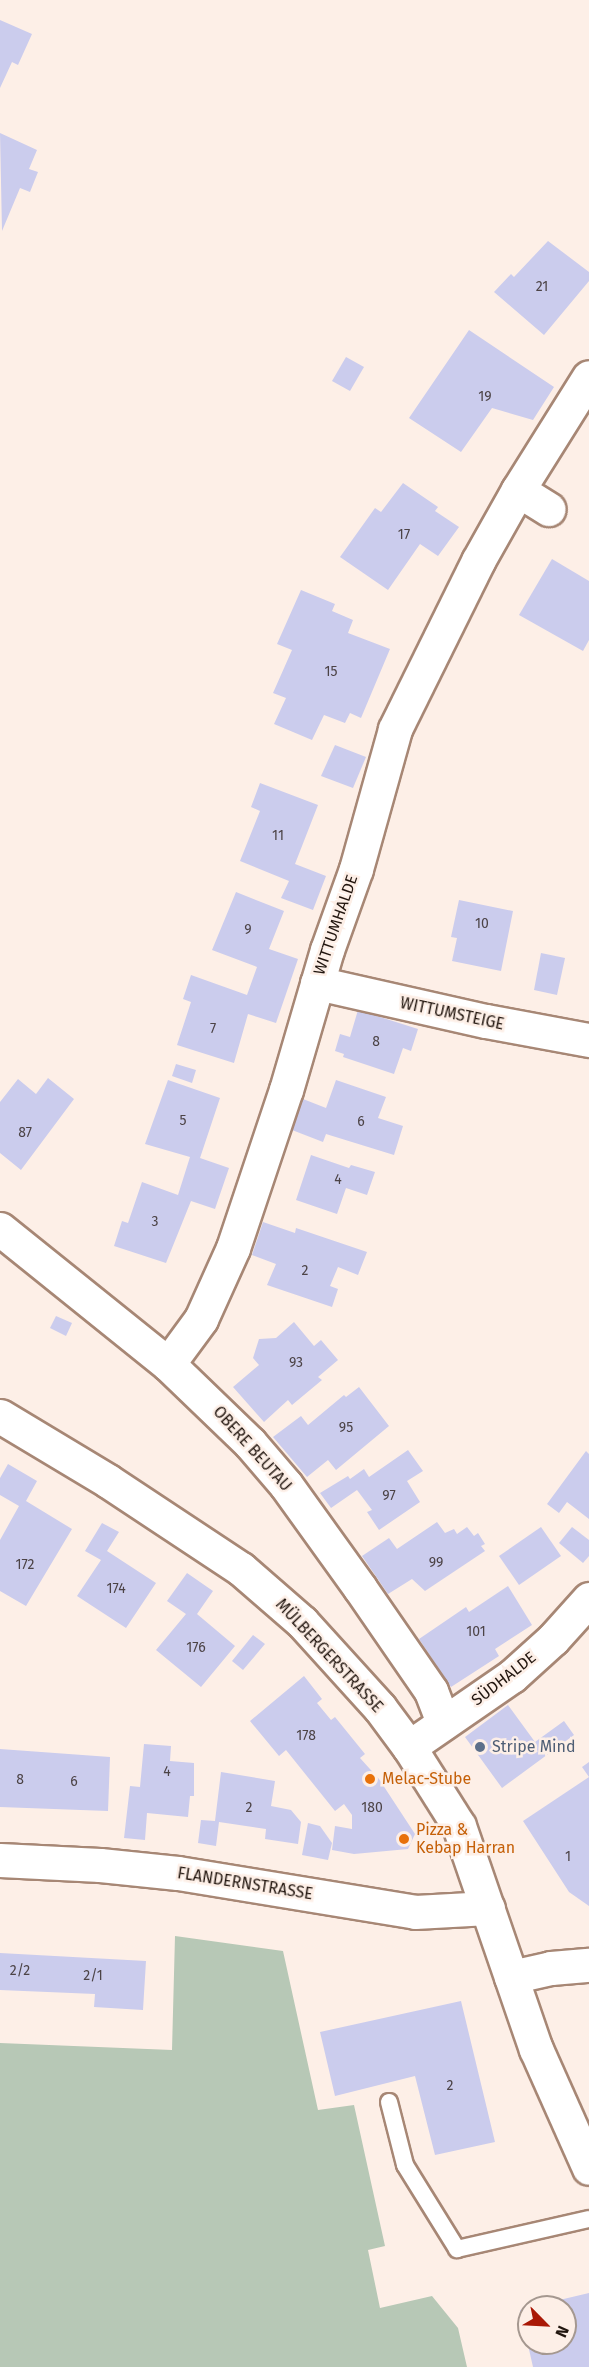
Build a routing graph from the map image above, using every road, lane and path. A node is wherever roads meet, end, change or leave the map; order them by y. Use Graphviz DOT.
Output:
graph roads {
  1 [pos="589,377"];
  2 [pos="518,490"];
  3 [pos="549,509"];
  4 [pos="317,983"];
  5 [pos="589,1040"];
  6 [pos="0,1229"];
  7 [pos="168,1364"];
  8 [pos="0,1416"];
  9 [pos="589,1599"];
  10 [pos="443,1723"];
  11 [pos="409,1747"];
  12 [pos="0,1860"];
  13 [pos="488,1908"];
  14 [pos="589,1965"];
  15 [pos="511,1977"];
  16 [pos="389,2102"];
  17 [pos="589,2168"];
  18 [pos="589,2219"];
  1 -- 2 [label="street, WITTUMHALDE"];
  2 -- 3 [label="street"];
  2 -- 4 [label="street, WITTUMHALDE"];
  4 -- 5 [label="street, WITTUMSTEIGE"];
  4 -- 7 [label="street, WITTUMHALDE"];
  6 -- 7 [label="street, OBERE BEUTAU"];
  7 -- 10 [label="street, OBERE BEUTAU"];
  8 -- 11 [label="street, MÜLBERGERSTRASSE"];
  9 -- 10 [label="street, SÜDHALDE"];
  10 -- 11 [label="street, SÜDHALDE"];
  11 -- 13 [label="street, MÜLBERGERSTRASSE"];
  12 -- 13 [label="street, FLANDERNSTRASSE"];
  13 -- 15 [label="street, MÜLBERGERSTRASSE"];
  14 -- 15 [label="street"];
  15 -- 17 [label="street, MÜLBERGERSTRASSE"];
  16 -- 18 [label="lane"];
}
